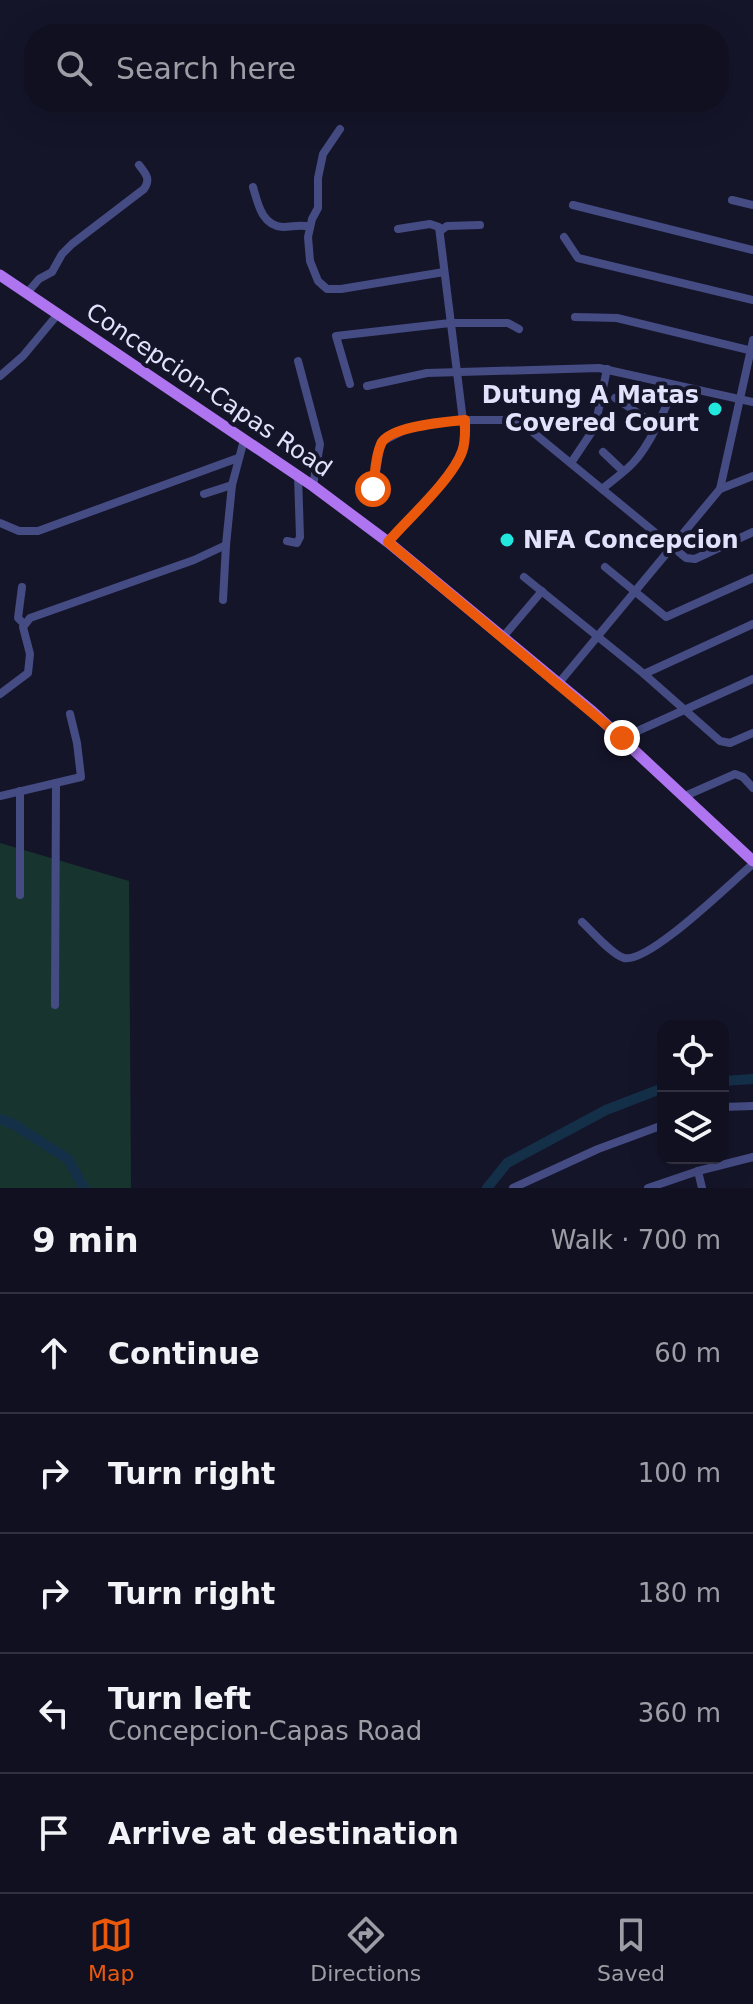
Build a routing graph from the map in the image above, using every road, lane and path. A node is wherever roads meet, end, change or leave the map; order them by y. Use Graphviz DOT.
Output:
graph roads {
  1 [pos="340,129"];
  2 [pos="139,165"];
  3 [pos="253,187"];
  4 [pos="732,200"];
  5 [pos="573,205"];
  6 [pos="753,205"];
  7 [pos="480,225"];
  8 [pos="310,227"];
  9 [pos="398,229"];
  10 [pos="440,231"];
  11 [pos="564,237"];
  12 [pos="753,250"];
  13 [pos="444,272"];
  14 [pos="0,275"];
  15 [pos="27,293"];
  16 [pos="753,300"];
  17 [pos="58,314"];
  18 [pos="575,317"];
  19 [pos="450,323"];
  20 [pos="519,329"];
  21 [pos="753,340"];
  22 [pos="752,351"];
  23 [pos="298,361"];
  24 [pos="607,369"];
  25 [pos="458,374"];
  26 [pos="0,376"];
  27 [pos="350,384"];
  28 [pos="674,385"];
  29 [pos="367,386"];
  30 [pos="615,398"];
  31 [pos="740,399"];
  32 [pos="753,402"];
  33 [pos="465,420"];
  34 [pos="656,425"];
  35 [pos="244,440"];
  36 [pos="603,452"];
  37 [pos="238,458"];
  38 [pos="571,463"];
  39 [pos="623,471"];
  40 [pos="298,476"];
  41 [pos="753,476"];
  42 [pos="232,485"];
  43 [pos="313,486"];
  44 [pos="373,489"];
  45 [pos="602,489"];
  46 [pos="720,489"];
  47 [pos="204,494"];
  48 [pos="0,523"];
  49 [pos="753,532"];
  50 [pos="287,541"];
  51 [pos="388,542"];
  52 [pos="226,545"];
  53 [pos="671,546"];
  54 [pos="605,567"];
  55 [pos="524,577"];
  56 [pos="753,578"];
  57 [pos="22,587"];
  58 [pos="542,591"];
  59 [pos="635,592"];
  60 [pos="223,600"];
  61 [pos="24,624"];
  62 [pos="753,624"];
  63 [pos="597,636"];
  64 [pos="503,637"];
  65 [pos="644,674"];
  66 [pos="753,679"];
  67 [pos="558,684"];
  68 [pos="0,694"];
  69 [pos="684,711"];
  70 [pos="70,714"];
  71 [pos="753,733"];
  72 [pos="622,738"];
  73 [pos="56,783"];
  74 [pos="753,788"];
  75 [pos="20,791"];
  76 [pos="0,796"];
  77 [pos="685,796"];
  78 [pos="753,862"];
  79 [pos="20,895"];
  80 [pos="582,922"];
  81 [pos="55,1005"];
  82 [pos="753,1106"];
  83 [pos="729,1107"];
  84 [pos="657,1127"];
  85 [pos="753,1157"];
  86 [pos="698,1171"];
  87 [pos="513,1188"];
  88 [pos="648,1188"];
  89 [pos="702,1188"];
  1 -- 8 [label="street"];
  2 -- 15 [label="street"];
  3 -- 8 [label="street"];
  4 -- 6 [label="street"];
  5 -- 12 [label="street"];
  7 -- 10 [label="street"];
  8 -- 13 [label="street"];
  9 -- 10 [label="street"];
  10 -- 13 [label="street"];
  11 -- 16 [label="street"];
  13 -- 19 [label="street"];
  14 -- 15 [label="main road, Concepcion-Capas Road"];
  15 -- 17 [label="main road, Concepcion-Capas Road"];
  17 -- 26 [label="street"];
  17 -- 35 [label="main road, Concepcion-Capas Road"];
  18 -- 22 [label="street"];
  19 -- 20 [label="street"];
  19 -- 25 [label="street"];
  19 -- 27 [label="street"];
  21 -- 22 [label="street"];
  22 -- 31 [label="street"];
  23 -- 43 [label="street"];
  24 -- 25 [label="street"];
  24 -- 28 [label="street"];
  24 -- 38 [label="street"];
  25 -- 29 [label="street"];
  25 -- 33 [label="street"];
  28 -- 31 [label="street"];
  28 -- 34 [label="street"];
  30 -- 34 [label="street"];
  31 -- 32 [label="street"];
  31 -- 46 [label="street"];
  33 -- 38 [label="street"];
  33 -- 44 [label="street"];
  33 -- 51 [label="street"];
  34 -- 39 [label="street"];
  35 -- 37 [label="street"];
  35 -- 40 [label="main road, Concepcion-Capas Road"];
  36 -- 39 [label="street"];
  37 -- 42 [label="street"];
  37 -- 48 [label="street"];
  38 -- 45 [label="street"];
  39 -- 45 [label="street"];
  40 -- 43 [label="main road, Concepcion-Capas Road"];
  40 -- 50 [label="street"];
  41 -- 46 [label="street"];
  42 -- 47 [label="street"];
  42 -- 52 [label="street"];
  43 -- 51 [label="main road, Concepcion-Capas Road"];
  45 -- 53 [label="street"];
  46 -- 53 [label="street"];
  49 -- 53 [label="street"];
  51 -- 64 [label="main road, Concepcion-Capas Road"];
  52 -- 60 [label="street"];
  52 -- 61 [label="street"];
  53 -- 59 [label="street"];
  54 -- 59 [label="street"];
  55 -- 58 [label="street"];
  56 -- 59 [label="street"];
  57 -- 61 [label="street"];
  58 -- 63 [label="street"];
  58 -- 64 [label="street"];
  59 -- 63 [label="street"];
  61 -- 68 [label="street"];
  62 -- 65 [label="street"];
  63 -- 65 [label="street"];
  63 -- 67 [label="street"];
  64 -- 67 [label="main road, Concepcion-Capas Road"];
  65 -- 69 [label="street"];
  66 -- 69 [label="street"];
  67 -- 72 [label="main road, Concepcion-Capas Road"];
  69 -- 71 [label="street"];
  69 -- 72 [label="street"];
  70 -- 73 [label="street"];
  72 -- 77 [label="main road, Concepcion-Capas Road"];
  73 -- 75 [label="street"];
  73 -- 81 [label="street"];
  74 -- 77 [label="street"];
  75 -- 76 [label="street"];
  75 -- 79 [label="street"];
  77 -- 78 [label="main road, Concepcion-Capas Road"];
  78 -- 80 [label="street"];
  82 -- 83 [label="street"];
  84 -- 87 [label="street"];
  85 -- 86 [label="street"];
  86 -- 88 [label="street"];
  86 -- 89 [label="street"];
}
